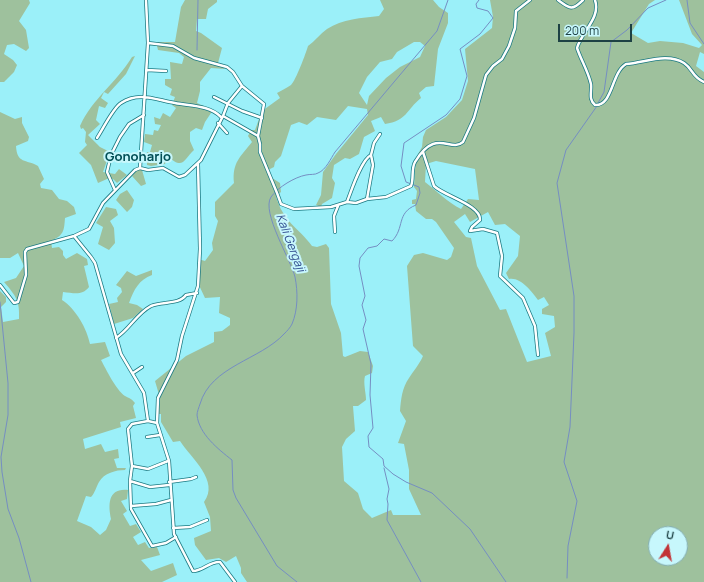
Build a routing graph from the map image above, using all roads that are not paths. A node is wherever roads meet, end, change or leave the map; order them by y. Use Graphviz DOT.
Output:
graph roads {
  1 [pos="146,0"];
  2 [pos="530,0"];
  3 [pos="558,0"];
  4 [pos="583,0"];
  5 [pos="596,0"];
  6 [pos="148,43"];
  7 [pos="147,70"];
  8 [pos="166,71"];
  9 [pos="704,82"];
  10 [pos="242,86"];
  11 [pos="146,97"];
  12 [pos="214,97"];
  13 [pos="228,103"];
  14 [pos="144,115"];
  15 [pos="222,116"];
  16 [pos="262,118"];
  17 [pos="218,123"];
  18 [pos="227,133"];
  19 [pos="380,134"];
  20 [pos="258,136"];
  21 [pos="97,138"];
  22 [pos="423,152"];
  23 [pos="370,155"];
  24 [pos="198,164"];
  25 [pos="140,168"];
  26 [pos="115,190"];
  27 [pos="367,199"];
  28 [pos="347,202"];
  29 [pos="338,206"];
  30 [pos="335,232"];
  31 [pos="74,236"];
  32 [pos="0,286"];
  33 [pos="197,293"];
  34 [pos="116,338"];
  35 [pos="538,355"];
  36 [pos="142,367"];
  37 [pos="133,373"];
  38 [pos="148,421"];
  39 [pos="157,423"];
  40 [pos="160,435"];
  41 [pos="147,437"];
  42 [pos="169,461"];
  43 [pos="132,466"];
  44 [pos="196,476"];
  45 [pos="130,482"];
  46 [pos="169,483"];
  47 [pos="171,500"];
  48 [pos="131,506"];
  49 [pos="207,520"];
  50 [pos="173,528"];
  51 [pos="176,537"];
  52 [pos="235,582"];
  1 -- 6 [label="street"];
  2 -- 22 [label="street"];
  3 -- 4 [label="street"];
  5 -- 9 [label="street"];
  6 -- 7 [label="street"];
  6 -- 10 [label="street"];
  7 -- 8 [label="street"];
  7 -- 11 [label="street"];
  10 -- 13 [label="street"];
  10 -- 16 [label="street"];
  11 -- 14 [label="street"];
  11 -- 15 [label="street"];
  11 -- 21 [label="street"];
  12 -- 13 [label="street"];
  13 -- 15 [label="street"];
  13 -- 16 [label="street"];
  14 -- 25 [label="street"];
  14 -- 26 [label="street"];
  15 -- 17 [label="street"];
  15 -- 20 [label="street"];
  16 -- 20 [label="street"];
  17 -- 18 [label="street"];
  17 -- 24 [label="street"];
  19 -- 23 [label="street"];
  20 -- 29 [label="street"];
  22 -- 27 [label="street"];
  22 -- 35 [label="street"];
  23 -- 27 [label="street"];
  23 -- 28 [label="street"];
  24 -- 25 [label="street"];
  24 -- 33 [label="street"];
  25 -- 26 [label="street"];
  26 -- 31 [label="street"];
  27 -- 28 [label="street"];
  28 -- 29 [label="street"];
  29 -- 30 [label="street"];
  31 -- 32 [label="street"];
  31 -- 34 [label="street"];
  33 -- 34 [label="street"];
  33 -- 39 [label="street"];
  34 -- 37 [label="street"];
  36 -- 37 [label="street"];
  37 -- 38 [label="street"];
  38 -- 39 [label="street"];
  38 -- 43 [label="street"];
  39 -- 40 [label="street"];
  40 -- 41 [label="street"];
  40 -- 42 [label="street"];
  42 -- 43 [label="street"];
  42 -- 46 [label="street"];
  43 -- 45 [label="street"];
  44 -- 46 [label="street"];
  45 -- 46 [label="street"];
  45 -- 48 [label="street"];
  46 -- 47 [label="street"];
  47 -- 48 [label="street"];
  47 -- 50 [label="street"];
  48 -- 51 [label="street"];
  49 -- 50 [label="street"];
  50 -- 51 [label="street"];
  51 -- 52 [label="street"];
}
